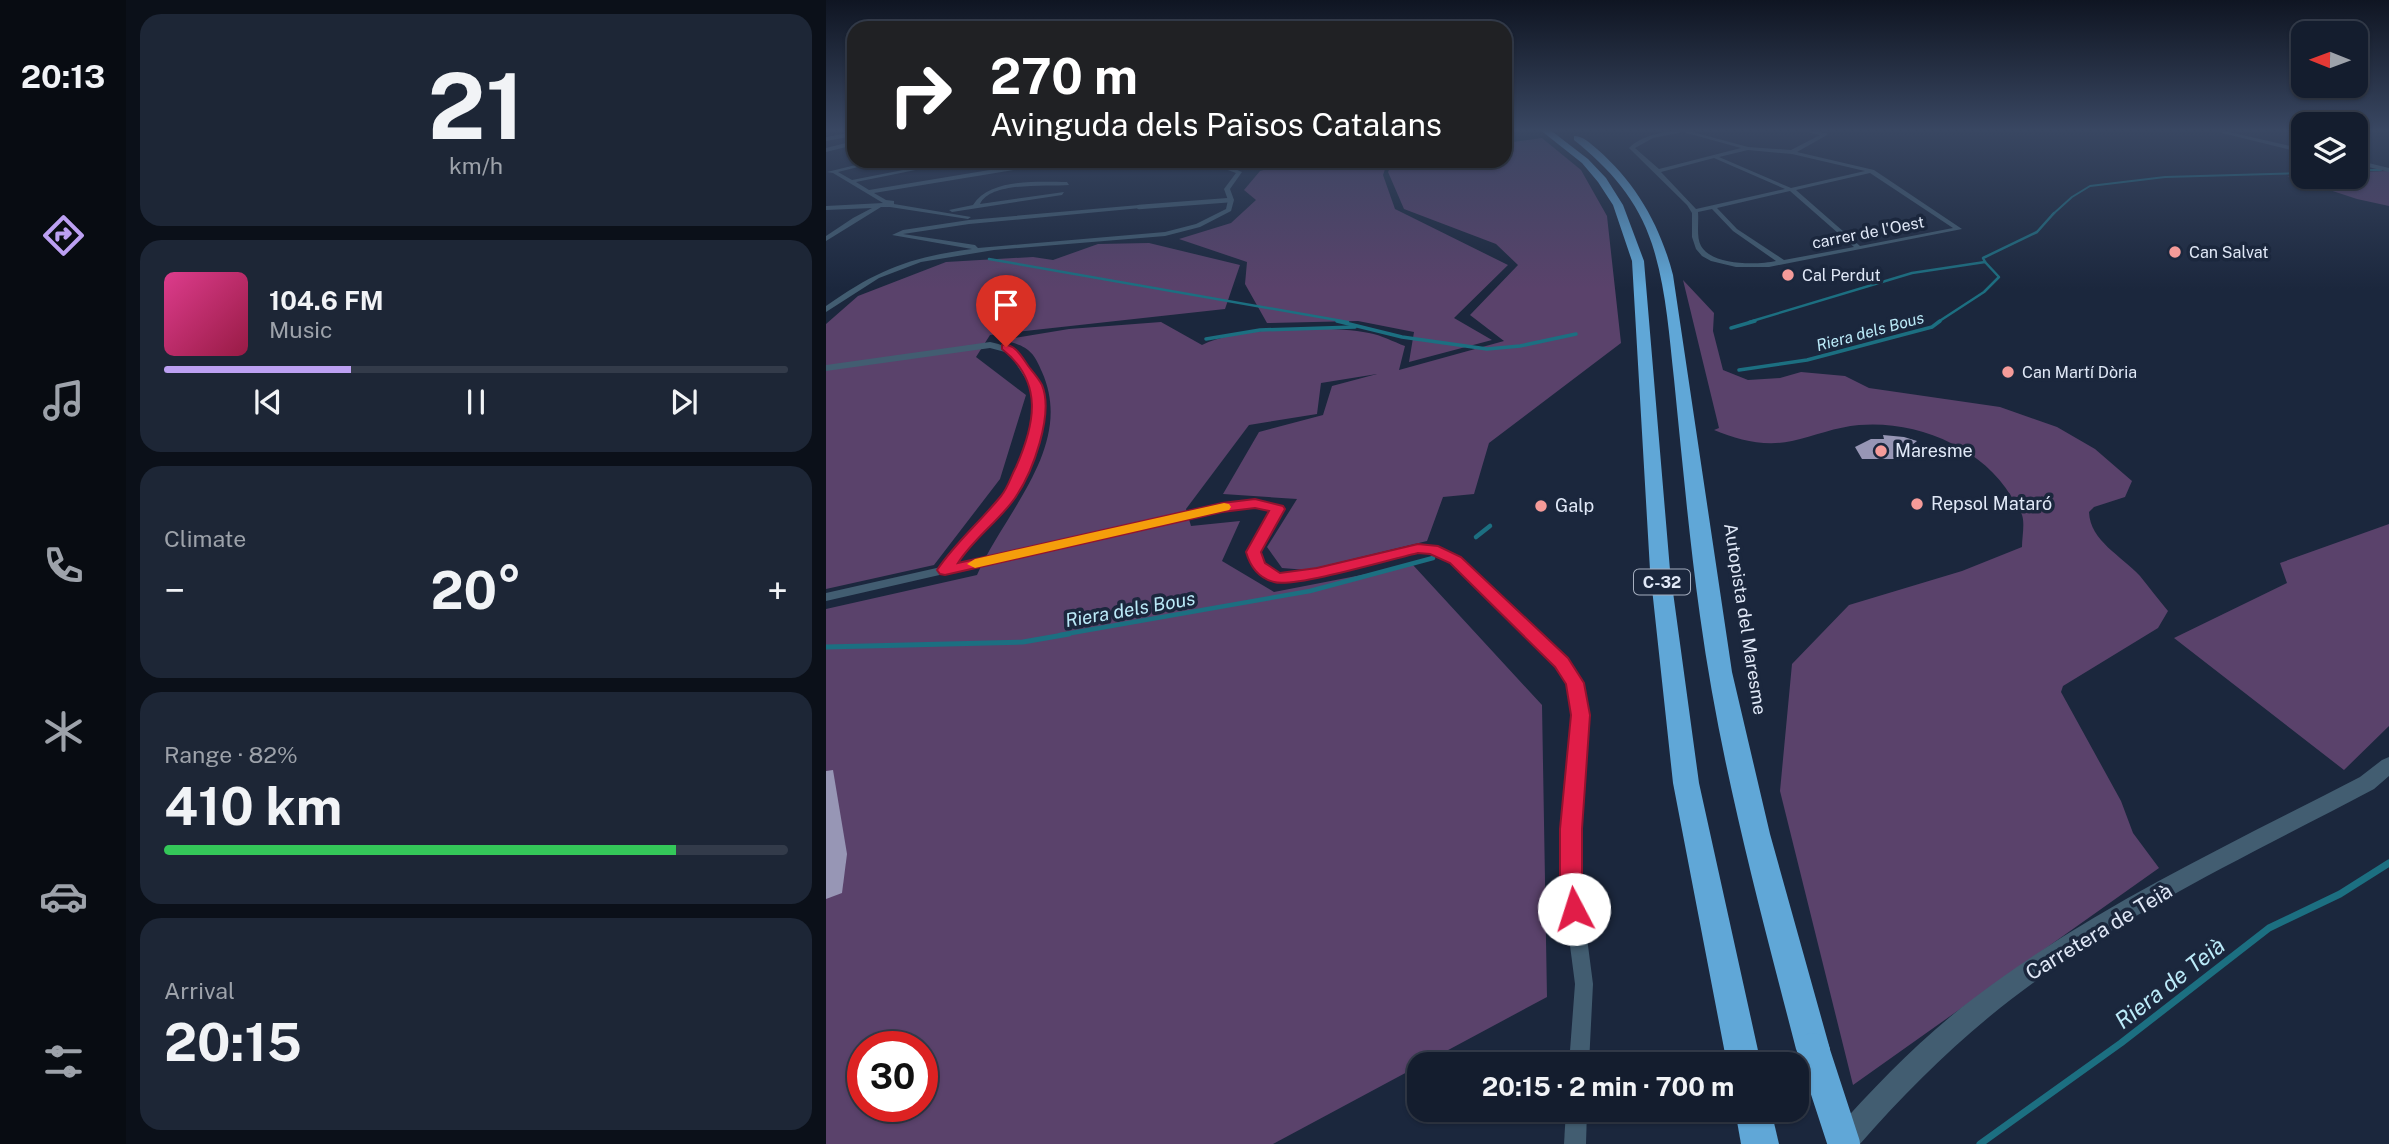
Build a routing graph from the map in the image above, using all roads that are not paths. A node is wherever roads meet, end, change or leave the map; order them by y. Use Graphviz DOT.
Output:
graph roads {
  1 [pos="850,182"];
  2 [pos="927,182"];
  3 [pos="1231,182"];
  4 [pos="1604,182"];
  5 [pos="1626,182"];
  6 [pos="1668,182"];
  7 [pos="1774,182"];
  8 [pos="1824,182"];
  9 [pos="1889,182"];
  10 [pos="1067,184"];
  11 [pos="1792,190"];
  12 [pos="869,192"];
  13 [pos="1062,193"];
  14 [pos="1231,200"];
  15 [pos="882,204"];
  16 [pos="974,207"];
  17 [pos="1139,207"];
  18 [pos="826,208"];
  19 [pos="1715,209"];
  20 [pos="1695,211"];
  21 [pos="938,212"];
  22 [pos="986,220"];
  23 [pos="826,239"];
  24 [pos="1859,248"];
  25 [pos="991,249"];
  26 [pos="1782,262"];
  27 [pos="826,310"];
  28 [pos="826,368"];
  29 [pos="945,570"];
  30 [pos="826,597"];
  31 [pos="2389,765"];
  32 [pos="1580,1052"];
  33 [pos="1742,1052"];
  34 [pos="1576,1122"];
  35 [pos="1755,1122"];
  36 [pos="1575,1144"];
  37 [pos="1760,1144"];
  38 [pos="1843,1144"];
  1 -- 12 [label="street"];
  2 -- 12 [label="street"];
  3 -- 14 [label="street"];
  4 -- 33 [label="highway, C-32"];
  5 -- 38 [label="highway, Autopista del Maresme / C-32, bridge"];
  6 -- 20 [label="street"];
  7 -- 11 [label="street"];
  8 -- 11 [label="street"];
  9 -- 24 [label="street, carrer de l'Oest"];
  10 -- 16 [label="street"];
  11 -- 19 [label="street"];
  11 -- 24 [label="street"];
  12 -- 15 [label="street"];
  13 -- 16 [label="street"];
  14 -- 17 [label="street"];
  14 -- 25 [label="street"];
  15 -- 18 [label="street"];
  15 -- 21 [label="street"];
  15 -- 23 [label="street"];
  16 -- 21 [label="street"];
  17 -- 22 [label="street"];
  19 -- 20 [label="street"];
  19 -- 26 [label="street"];
  20 -- 26 [label="street, carrer de l'Oest"];
  21 -- 22 [label="street"];
  22 -- 25 [label="street"];
  24 -- 26 [label="street, carrer de l'Oest"];
  25 -- 27 [label="street"];
  28 -- 29 [label="street"];
  29 -- 30 [label="street"];
  29 -- 32 [label="street"];
  31 -- 38 [label="street, Carretera de Teià"];
  34 -- 36 [label="street"];
  35 -- 37 [label="highway"];
}
